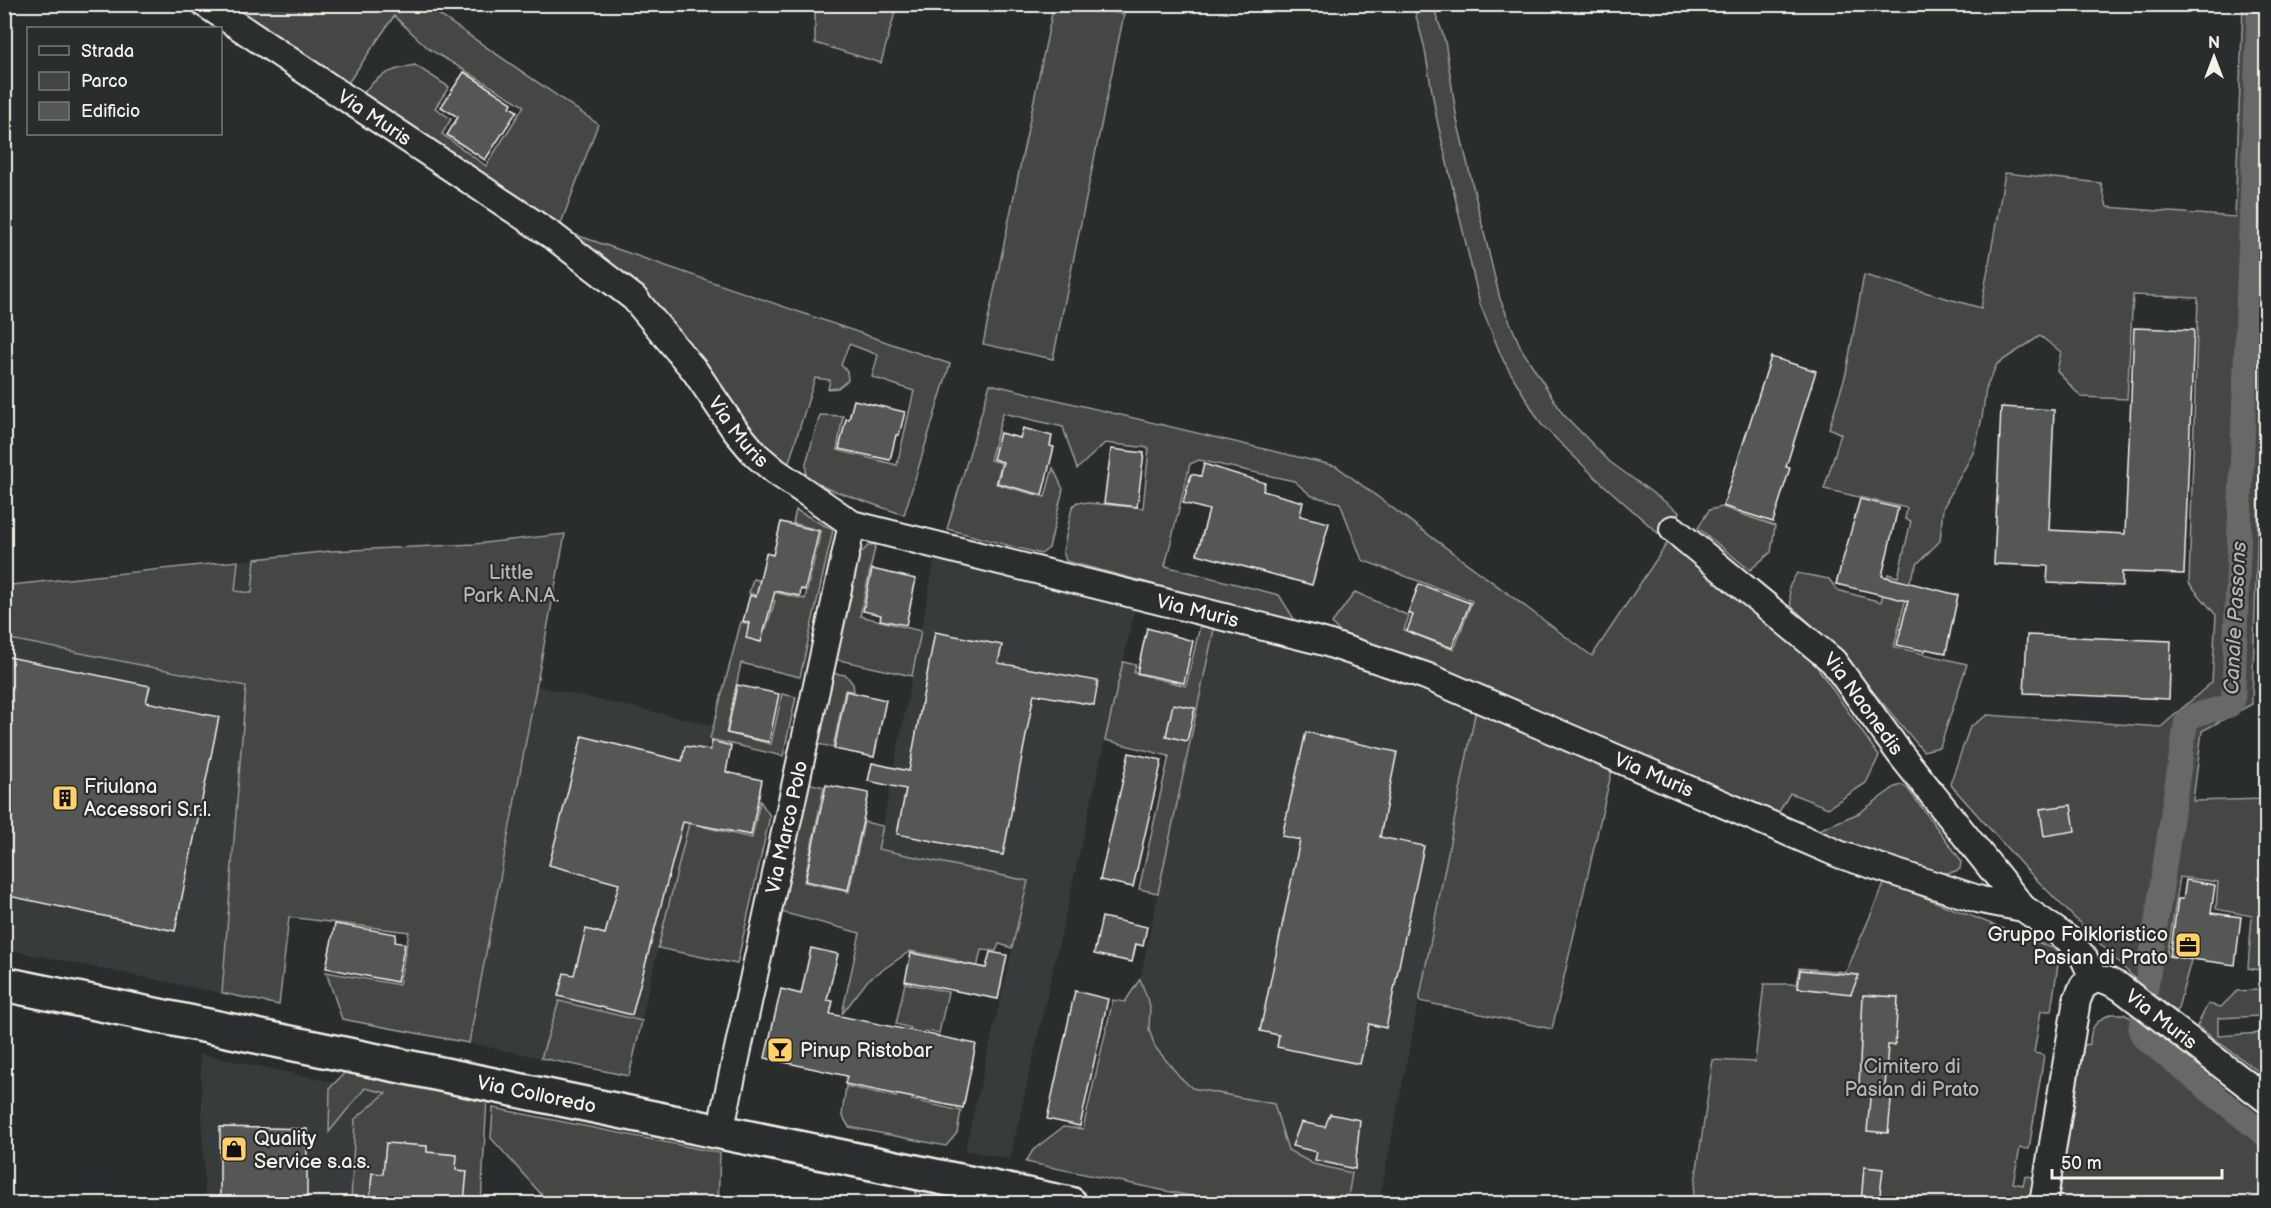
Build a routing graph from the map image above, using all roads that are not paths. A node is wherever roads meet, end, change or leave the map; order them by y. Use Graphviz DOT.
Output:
graph roads {
  1 [pos="205,4"];
  2 [pos="852,524"];
  3 [pos="1673,530"];
  4 [pos="2023,908"];
  5 [pos="2094,980"];
  6 [pos="4,984"];
  7 [pos="2266,1100"];
  8 [pos="720,1132"];
  9 [pos="1070,1203"];
  10 [pos="2043,1203"];
  1 -- 2 [label="street, Via Muris"];
  2 -- 4 [label="street, Via Muris"];
  2 -- 8 [label="street, Via Marco Polo"];
  3 -- 4 [label="street, Via Naonedis"];
  4 -- 5 [label="street, Via Muris"];
  5 -- 7 [label="street, Via Muris"];
  5 -- 10 [label="street"];
  6 -- 8 [label="main road, Via Colloredo"];
  8 -- 9 [label="main road, Via Colloredo"];
}
